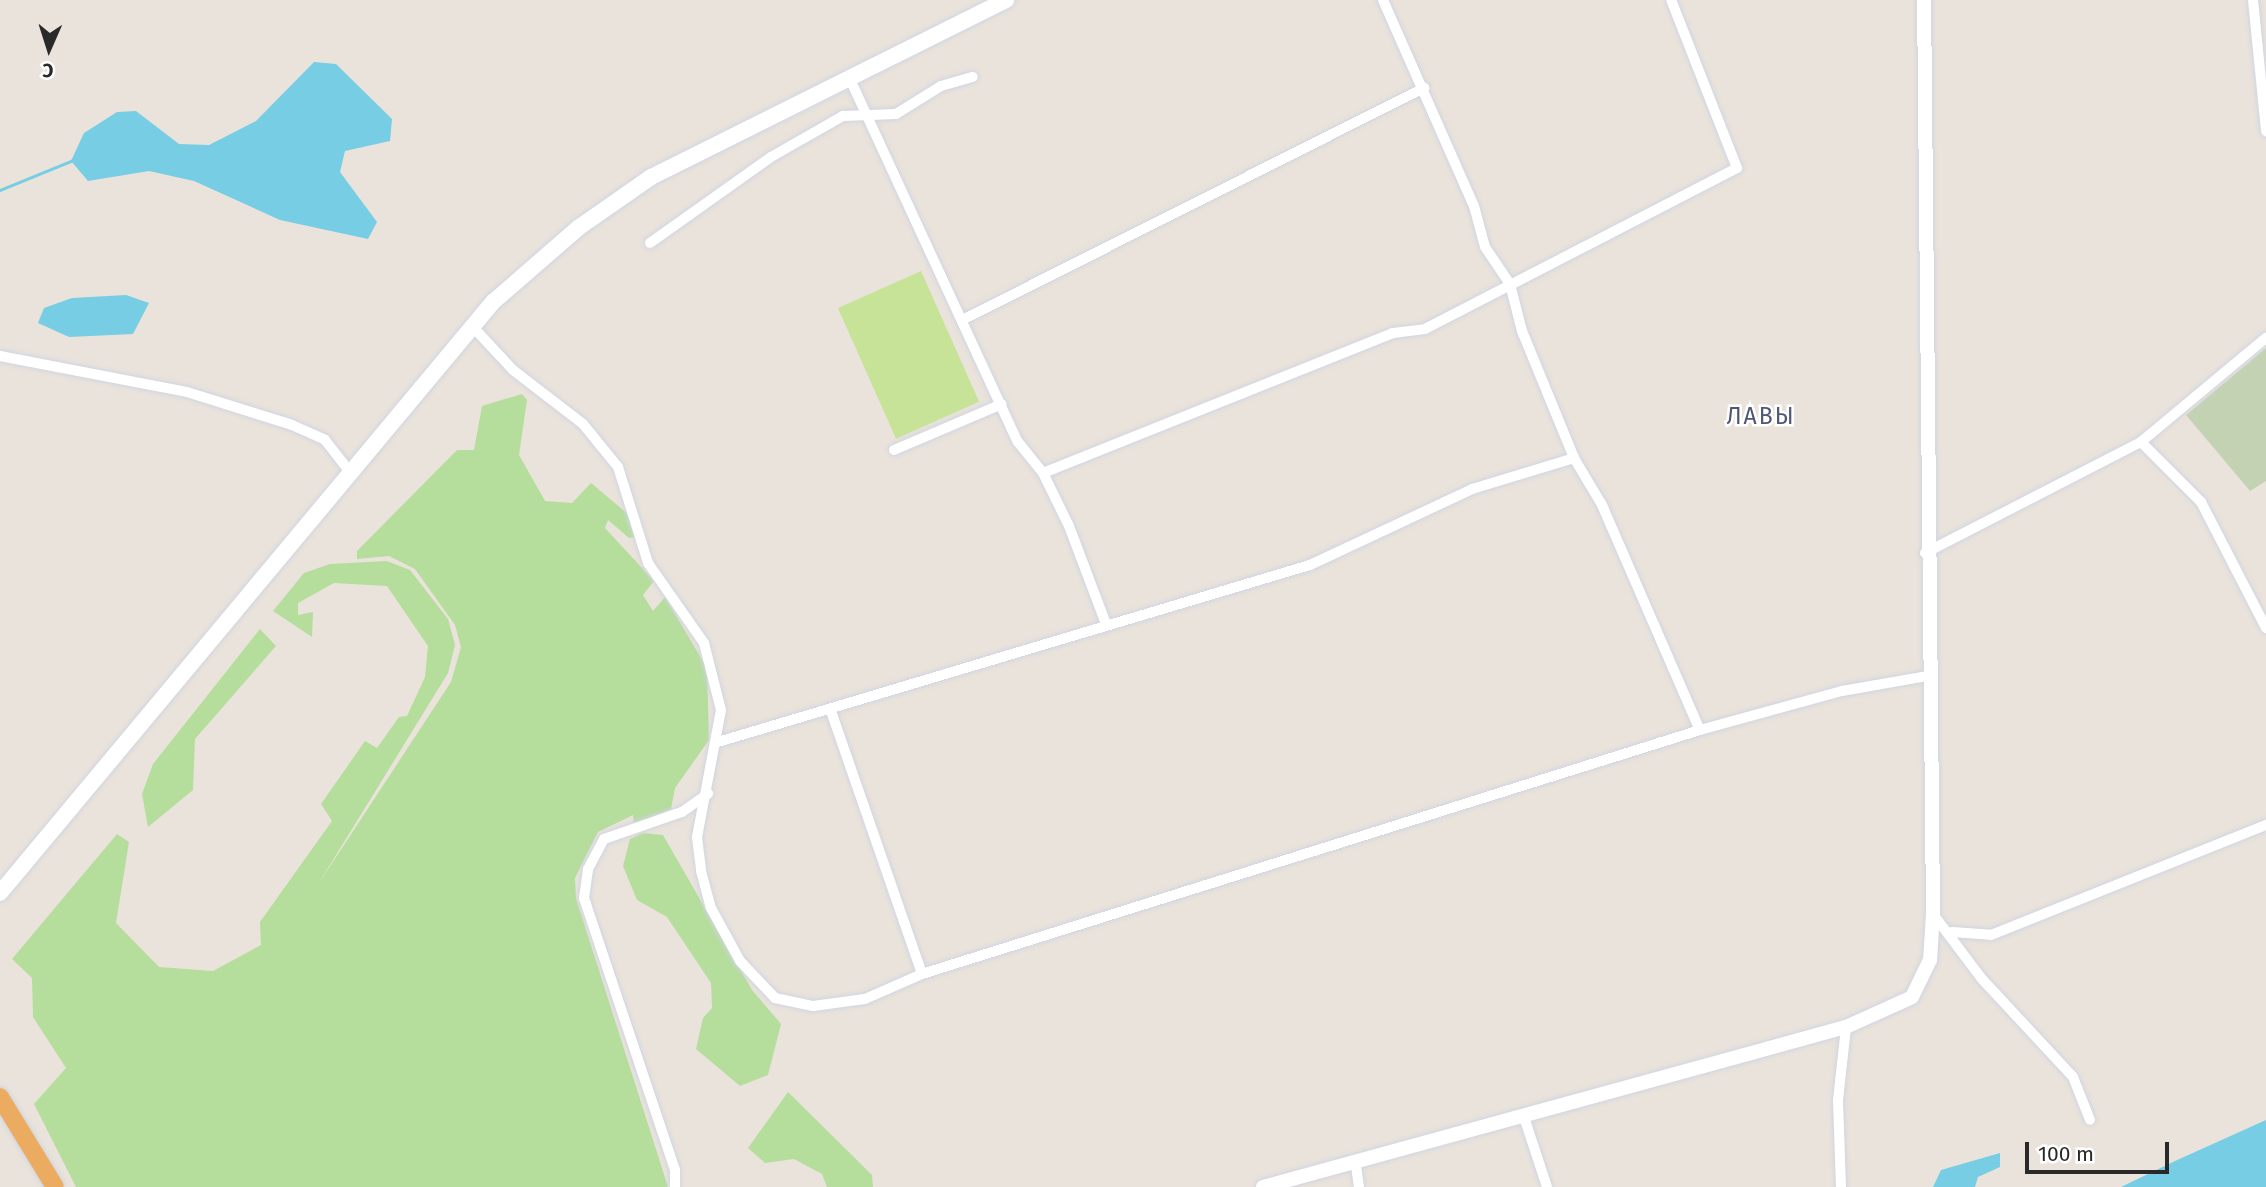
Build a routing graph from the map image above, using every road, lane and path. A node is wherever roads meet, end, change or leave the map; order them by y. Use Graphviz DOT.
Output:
graph roads {
  1 [pos="1006,0"];
  2 [pos="1383,0"];
  3 [pos="1671,0"];
  4 [pos="1924,0"];
  5 [pos="2253,0"];
  6 [pos="849,77"];
  7 [pos="973,77"];
  8 [pos="1424,88"];
  9 [pos="866,115"];
  10 [pos="2266,131"];
  11 [pos="650,243"];
  12 [pos="1510,284"];
  13 [pos="966,318"];
  14 [pos="472,326"];
  15 [pos="2266,338"];
  16 [pos="0,356"];
  17 [pos="1002,404"];
  18 [pos="2141,442"];
  19 [pos="894,450"];
  20 [pos="1574,458"];
  21 [pos="348,469"];
  22 [pos="1043,473"];
  23 [pos="1925,554"];
  24 [pos="1106,624"];
  25 [pos="2266,628"];
  26 [pos="1927,676"];
  27 [pos="831,711"];
  28 [pos="1700,730"];
  29 [pos="718,742"];
  30 [pos="708,794"];
  31 [pos="2266,825"];
  32 [pos="0,893"];
  33 [pos="1933,914"];
  34 [pos="1952,932"];
  35 [pos="922,974"];
  36 [pos="1846,1027"];
  37 [pos="0,1097"];
  38 [pos="1525,1119"];
  39 [pos="2090,1120"];
  40 [pos="1356,1166"];
  41 [pos="55,1187"];
  42 [pos="675,1187"];
  43 [pos="1263,1187"];
  44 [pos="1359,1187"];
  45 [pos="1547,1187"];
  46 [pos="1841,1187"];
  1 -- 6 [label="main road"];
  2 -- 8 [label="street"];
  3 -- 12 [label="street"];
  4 -- 23 [label="street"];
  5 -- 10 [label="street"];
  6 -- 9 [label="street"];
  6 -- 14 [label="main road"];
  7 -- 9 [label="street"];
  8 -- 12 [label="street"];
  8 -- 13 [label="street"];
  9 -- 11 [label="street"];
  9 -- 13 [label="street"];
  12 -- 20 [label="street"];
  12 -- 22 [label="street"];
  13 -- 17 [label="street"];
  14 -- 21 [label="main road"];
  14 -- 29 [label="street"];
  15 -- 18 [label="street"];
  16 -- 21 [label="street"];
  17 -- 19 [label="street"];
  17 -- 22 [label="street"];
  18 -- 23 [label="street"];
  18 -- 25 [label="street"];
  20 -- 24 [label="street"];
  20 -- 28 [label="street"];
  21 -- 32 [label="main road"];
  22 -- 24 [label="street"];
  23 -- 26 [label="street"];
  24 -- 27 [label="street"];
  26 -- 28 [label="street"];
  26 -- 33 [label="street"];
  27 -- 29 [label="street"];
  27 -- 35 [label="street"];
  28 -- 35 [label="street"];
  29 -- 30 [label="street"];
  30 -- 35 [label="street"];
  30 -- 42 [label="street"];
  31 -- 34 [label="street"];
  33 -- 34 [label="street"];
  33 -- 36 [label="street"];
  34 -- 39 [label="street"];
  36 -- 38 [label="street"];
  36 -- 46 [label="street"];
  37 -- 41 [label="highway"];
  38 -- 40 [label="street"];
  38 -- 45 [label="street"];
  40 -- 43 [label="street"];
  40 -- 44 [label="street"];
}
